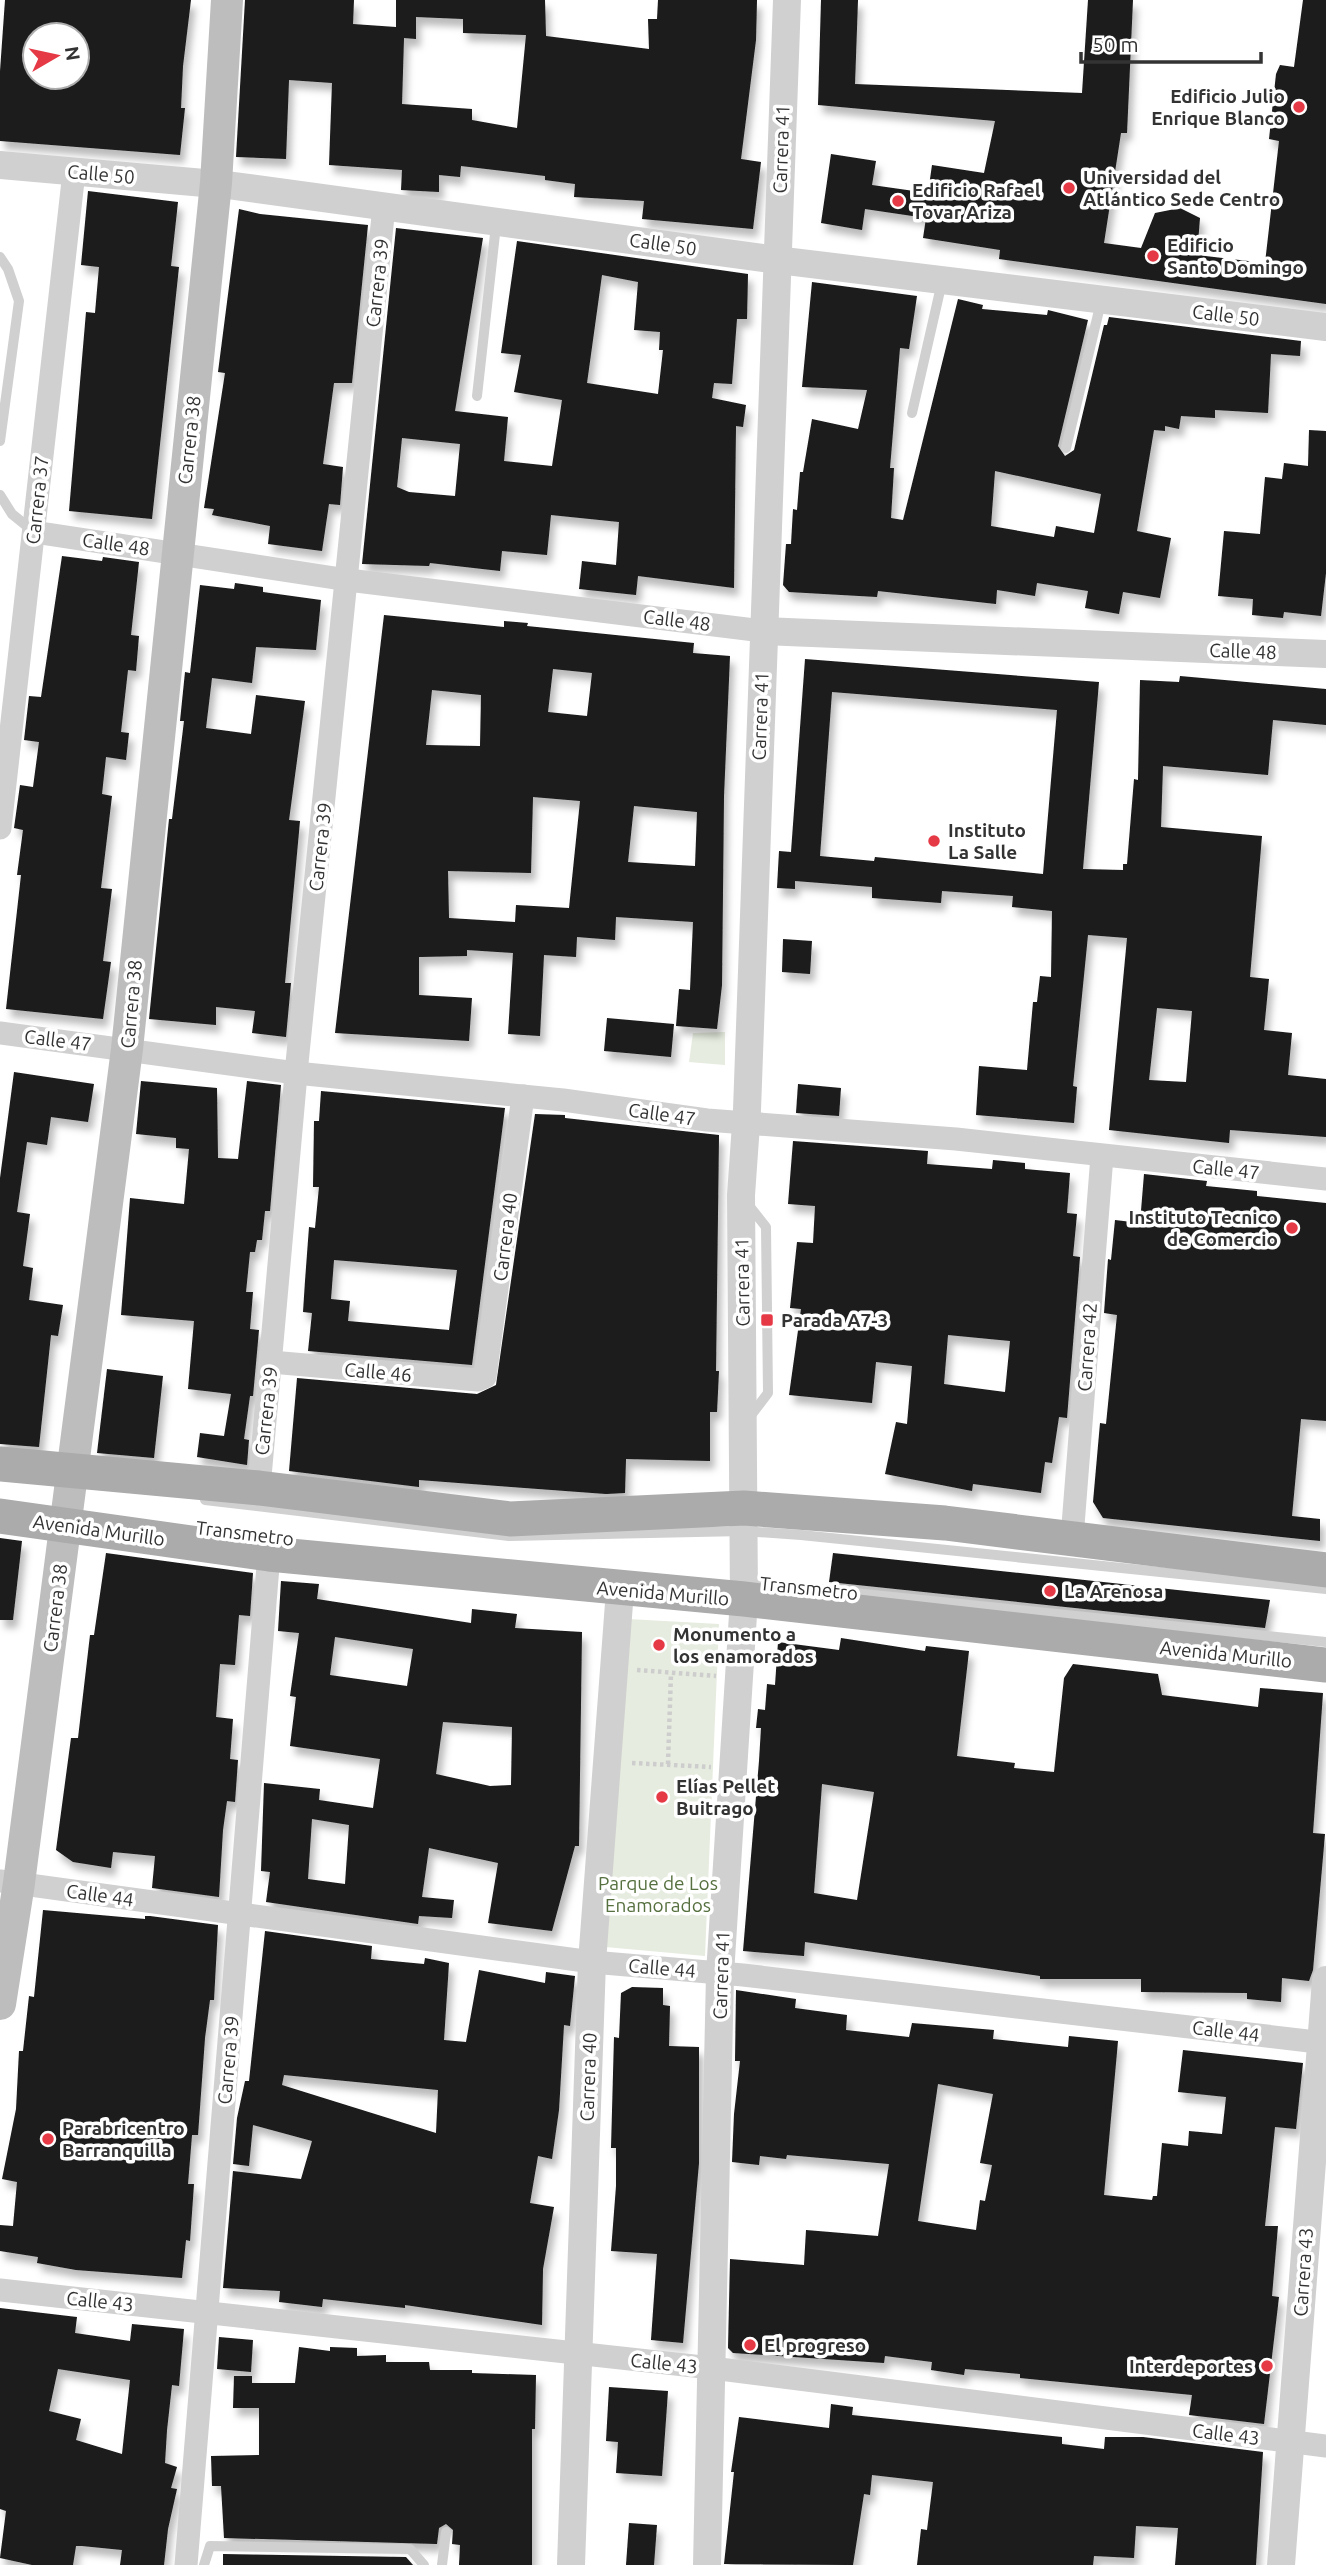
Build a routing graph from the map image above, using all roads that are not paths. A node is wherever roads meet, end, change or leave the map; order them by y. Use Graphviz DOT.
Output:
graph roads {
  1 [pos="227,0"];
  2 [pos="787,0"];
  3 [pos="0,165"];
  4 [pos="74,172"];
  5 [pos="216,183"];
  6 [pos="384,206"];
  7 [pos="497,222"];
  8 [pos="0,257"];
  9 [pos="777,260"];
  10 [pos="942,280"];
  11 [pos="1102,299"];
  12 [pos="1326,327"];
  13 [pos="477,396"];
  14 [pos="912,414"];
  15 [pos="0,440"];
  16 [pos="1066,448"];
  17 [pos="0,495"];
  18 [pos="34,532"];
  19 [pos="177,553"];
  20 [pos="348,580"];
  21 [pos="762,631"];
  22 [pos="1326,654"];
  23 [pos="0,828"];
  24 [pos="0,1033"];
  25 [pos="127,1049"];
  26 [pos="296,1073"];
  27 [pos="523,1096"];
  28 [pos="746,1124"];
  29 [pos="1102,1156"];
  30 [pos="1326,1179"];
  31 [pos="271,1362"];
  32 [pos="485,1377"];
  33 [pos="0,1464"];
  34 [pos="258,1489"];
  35 [pos="69,1497"];
  36 [pos="191,1499"];
  37 [pos="0,1516"];
  38 [pos="744,1520"];
  39 [pos="1072,1538"];
  40 [pos="269,1554"];
  41 [pos="1326,1570"];
  42 [pos="741,1587"];
  43 [pos="1326,1589"];
  44 [pos="621,1590"];
  45 [pos="1326,1642"];
  46 [pos="1326,1665"];
  47 [pos="10,1882"];
  48 [pos="240,1916"];
  49 [pos="592,1962"];
  50 [pos="720,1973"];
  51 [pos="1326,1980"];
  52 [pos="0,2004"];
  53 [pos="1323,2043"];
  54 [pos="0,2290"];
  55 [pos="208,2313"];
  56 [pos="579,2354"];
  57 [pos="712,2368"];
  58 [pos="1289,2442"];
  59 [pos="1326,2446"];
  60 [pos="446,2532"];
  61 [pos="186,2565"];
  62 [pos="204,2565"];
  63 [pos="424,2565"];
  64 [pos="442,2565"];
  65 [pos="571,2565"];
  66 [pos="707,2565"];
  67 [pos="1281,2565"];
  1 -- 5 [label="main road, Carrera 38"];
  2 -- 9 [label="street, Carrera 41"];
  3 -- 4 [label="street, Calle 50"];
  4 -- 5 [label="street, Calle 50"];
  4 -- 18 [label="street, Carrera 37"];
  5 -- 6 [label="street, Calle 50"];
  5 -- 19 [label="main road, Carrera 38"];
  6 -- 7 [label="street, Calle 50"];
  6 -- 20 [label="street, Carrera 39"];
  7 -- 9 [label="street, Calle 50"];
  7 -- 13 [label="lane"];
  8 -- 15 [label="lane"];
  9 -- 10 [label="street, Calle 50"];
  9 -- 21 [label="street, Carrera 41"];
  10 -- 11 [label="street, Calle 50"];
  10 -- 14 [label="lane"];
  11 -- 12 [label="street, Calle 50"];
  11 -- 16 [label="lane"];
  17 -- 18 [label="lane"];
  18 -- 19 [label="street, Calle 48"];
  18 -- 23 [label="street, Carrera 37"];
  19 -- 20 [label="street, Calle 48"];
  19 -- 25 [label="main road, Carrera 38"];
  20 -- 21 [label="street, Calle 48"];
  20 -- 26 [label="street, Carrera 39"];
  21 -- 22 [label="street, Calle 48"];
  21 -- 28 [label="street, Carrera 41"];
  24 -- 25 [label="street, Calle 47"];
  25 -- 26 [label="street, Calle 47"];
  25 -- 35 [label="main road, Carrera 38"];
  26 -- 27 [label="street, Calle 47"];
  26 -- 31 [label="street, Carrera 39"];
  27 -- 28 [label="street, Calle 47"];
  27 -- 32 [label="street, Carrera 40"];
  28 -- 29 [label="street, Calle 47"];
  28 -- 38 [label="street, Carrera 41"];
  29 -- 30 [label="street, Calle 47"];
  29 -- 39 [label="street, Carrera 42"];
  31 -- 32 [label="street, Calle 46"];
  31 -- 34 [label="street, Carrera 39"];
  33 -- 35 [label="main road, Avenida Murillo"];
  34 -- 35 [label="main road, Avenida Murillo"];
  34 -- 38 [label="main road, Avenida Murillo"];
  35 -- 37 [label="main road, Avenida Murillo"];
  35 -- 40 [label="main road, Avenida Murillo"];
  35 -- 47 [label="main road, Carrera 38"];
  36 -- 38 [label="lane, Transmetro"];
  38 -- 39 [label="main road, Avenida Murillo"];
  38 -- 42 [label="street, Carrera 41"];
  38 -- 43 [label="lane, Transmetro"];
  39 -- 41 [label="main road, Avenida Murillo"];
  40 -- 44 [label="main road, Avenida Murillo"];
  40 -- 48 [label="street, Carrera 39"];
  42 -- 44 [label="main road, Avenida Murillo"];
  42 -- 45 [label="lane, Transmetro"];
  42 -- 46 [label="main road, Avenida Murillo"];
  42 -- 50 [label="street, Carrera 41"];
  44 -- 49 [label="street, Carrera 40"];
  47 -- 48 [label="street, Calle 44"];
  47 -- 52 [label="main road, Carrera 38"];
  48 -- 49 [label="street, Calle 44"];
  48 -- 55 [label="street, Carrera 39"];
  49 -- 50 [label="street, Calle 44"];
  49 -- 56 [label="street, Carrera 40"];
  50 -- 53 [label="street, Calle 44"];
  50 -- 57 [label="street, Carrera 41"];
  51 -- 53 [label="street, Carrera 43"];
  53 -- 58 [label="street, Carrera 43"];
  54 -- 55 [label="street, Calle 43"];
  55 -- 56 [label="street, Calle 43"];
  55 -- 61 [label="street, Carrera 39"];
  56 -- 57 [label="street, Calle 43"];
  56 -- 65 [label="street, Carrera 40"];
  57 -- 58 [label="street, Calle 43"];
  57 -- 66 [label="street, Carrera 41"];
  58 -- 59 [label="street, Calle 43"];
  58 -- 67 [label="street, Carrera 43"];
  60 -- 64 [label="lane"];
  62 -- 63 [label="lane"];
}
